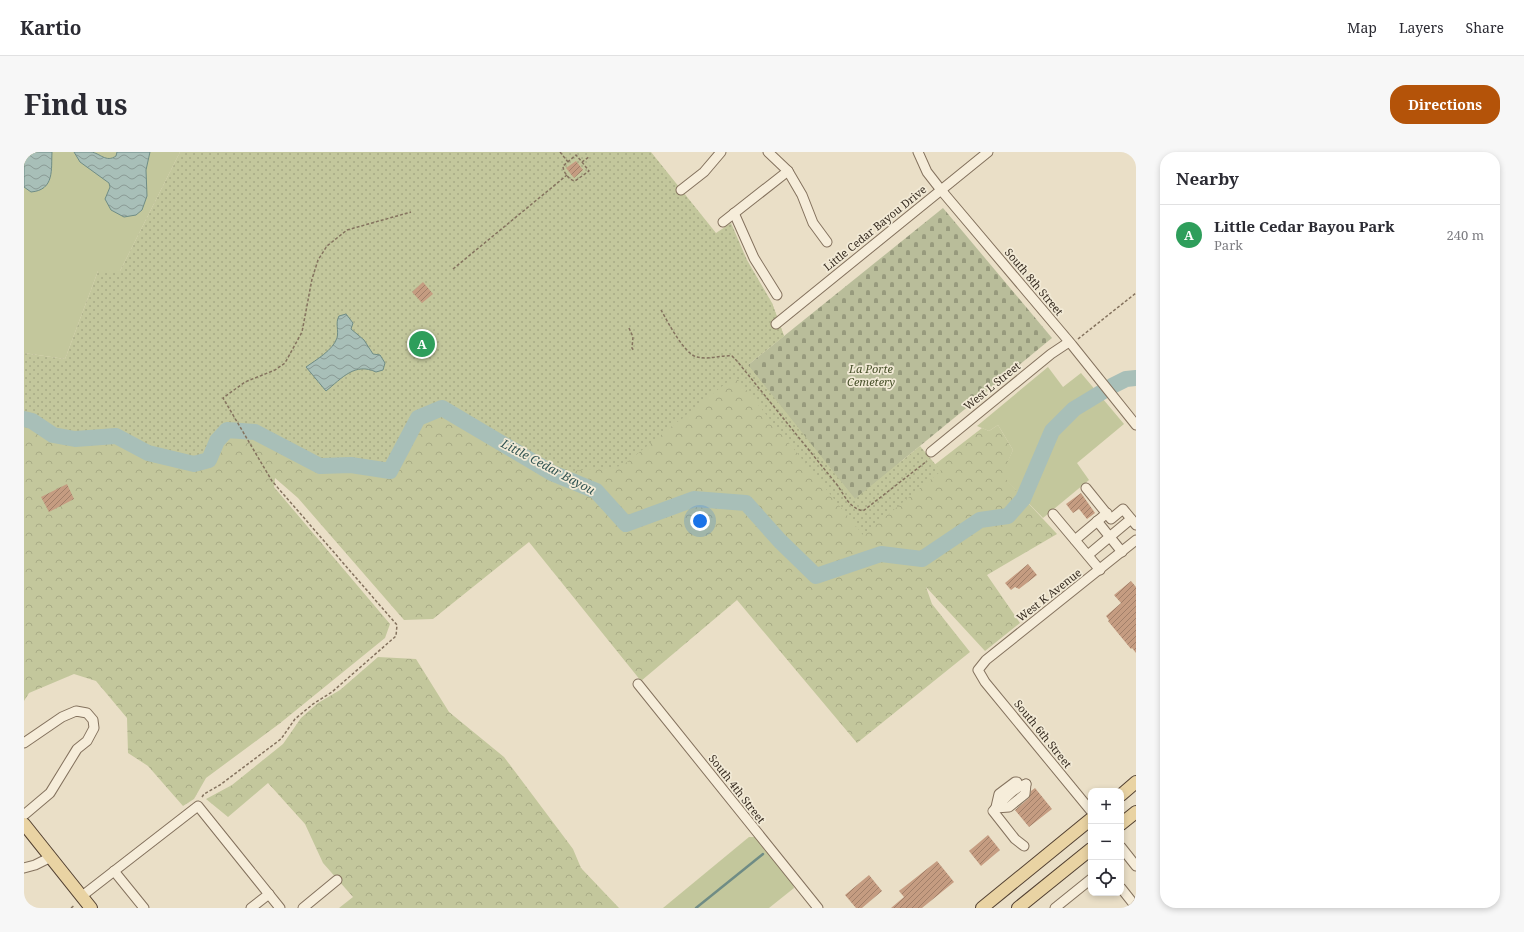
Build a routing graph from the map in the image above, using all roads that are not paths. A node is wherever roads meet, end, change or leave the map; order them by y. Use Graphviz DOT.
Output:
graph roads {
  1 [pos="721,152"];
  2 [pos="768,152"];
  3 [pos="918,152"];
  4 [pos="988,152"];
  5 [pos="788,171"];
  6 [pos="681,190"];
  7 [pos="941,190"];
  8 [pos="734,213"];
  9 [pos="723,222"];
  10 [pos="826,242"];
  11 [pos="777,295"];
  12 [pos="776,324"];
  13 [pos="1070,343"];
  14 [pos="1136,425"];
  15 [pos="929,456"];
  16 [pos="1086,488"];
  17 [pos="1107,513"];
  18 [pos="1053,514"];
  19 [pos="1097,521"];
  20 [pos="1134,522"];
  21 [pos="1110,537"];
  22 [pos="1075,540"];
  23 [pos="1136,540"];
  24 [pos="1122,552"];
  25 [pos="1088,555"];
  26 [pos="1100,570"];
  27 [pos="978,670"];
  28 [pos="638,684"];
  29 [pos="24,743"];
  30 [pos="1136,782"];
  31 [pos="1026,784"];
  32 [pos="1124,792"];
  33 [pos="1088,807"];
  34 [pos="1136,812"];
  35 [pos="24,815"];
  36 [pos="1088,822"];
  37 [pos="1124,822"];
  38 [pos="24,824"];
  39 [pos="1024,846"];
  40 [pos="1088,851"];
  41 [pos="1124,851"];
  42 [pos="51,857"];
  43 [pos="1136,866"];
  44 [pos="24,868"];
  45 [pos="114,871"];
  46 [pos="337,880"];
  47 [pos="1088,881"];
  48 [pos="1124,892"];
  49 [pos="269,894"];
  50 [pos="82,896"];
  51 [pos="989,906"];
  52 [pos="1136,907"];
  53 [pos="91,908"];
  54 [pos="144,908"];
  55 [pos="252,908"];
  56 [pos="280,908"];
  57 [pos="303,908"];
  58 [pos="818,908"];
  59 [pos="1018,908"];
  60 [pos="1055,908"];
  1 -- 6 [label="street"];
  2 -- 5 [label="street"];
  3 -- 7 [label="street, South 8th Street"];
  4 -- 7 [label="street, Little Cedar Bayou Drive"];
  5 -- 8 [label="street"];
  5 -- 10 [label="street"];
  7 -- 12 [label="street, Little Cedar Bayou Drive"];
  7 -- 13 [label="street, South 8th Street"];
  8 -- 9 [label="street"];
  8 -- 11 [label="street"];
  13 -- 14 [label="street, South 8th Street"];
  13 -- 15 [label="street, West L Street"];
  16 -- 17 [label="street"];
  17 -- 19 [label="street"];
  17 -- 20 [label="street"];
  18 -- 22 [label="street"];
  19 -- 21 [label="street"];
  19 -- 22 [label="street"];
  20 -- 21 [label="street"];
  21 -- 24 [label="street"];
  21 -- 25 [label="street"];
  22 -- 25 [label="street"];
  23 -- 24 [label="street, West K Avenue"];
  24 -- 26 [label="street, West K Avenue"];
  25 -- 26 [label="street"];
  26 -- 27 [label="street, West K Avenue"];
  27 -- 33 [label="street, South 6th Street"];
  28 -- 58 [label="street, South 4th Street"];
  29 -- 35 [label="street"];
  30 -- 32 [label="main road"];
  31 -- 39 [label="street"];
  34 -- 37 [label="main road"];
  36 -- 51 [label="main road"];
  38 -- 42 [label="main road"];
  40 -- 59 [label="main road"];
  41 -- 43 [label="street"];
  42 -- 44 [label="street"];
  42 -- 50 [label="main road"];
  45 -- 49 [label="street"];
  45 -- 50 [label="street"];
  45 -- 54 [label="street"];
  46 -- 57 [label="street"];
  47 -- 60 [label="street"];
  48 -- 52 [label="street"];
  49 -- 55 [label="street"];
  49 -- 56 [label="street"];
  50 -- 53 [label="main road"];
}
